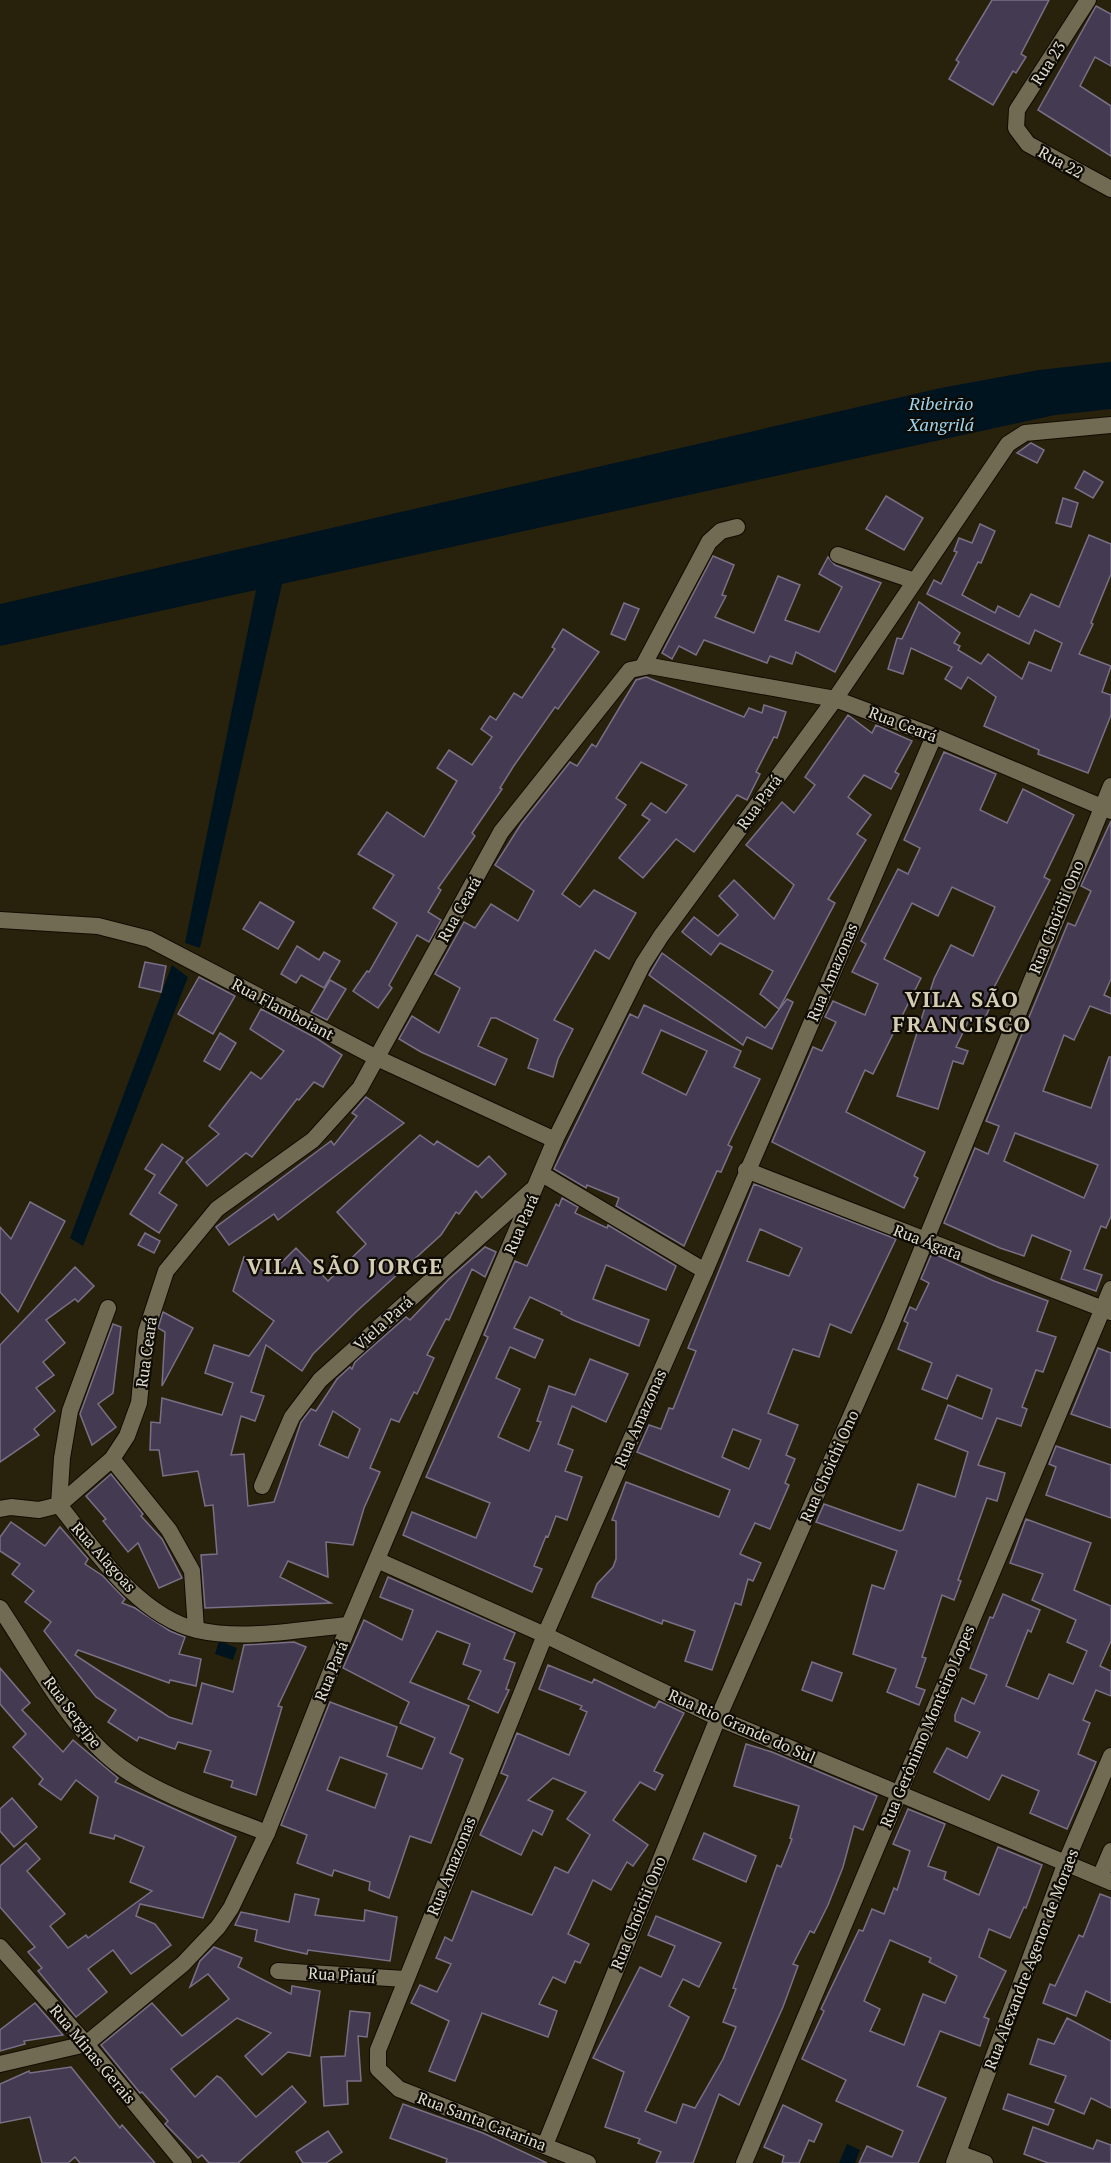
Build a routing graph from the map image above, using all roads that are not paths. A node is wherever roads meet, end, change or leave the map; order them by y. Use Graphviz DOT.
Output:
graph roads {
  1 [pos="1088,0"];
  2 [pos="1016,128"];
  3 [pos="1111,189"];
  4 [pos="1111,425"];
  5 [pos="737,527"];
  6 [pos="838,555"];
  7 [pos="915,581"];
  8 [pos="643,666"];
  9 [pos="835,699"];
  10 [pos="934,736"];
  11 [pos="1111,786"];
  12 [pos="1106,809"];
  13 [pos="0,920"];
  14 [pos="377,1058"];
  15 [pos="555,1140"];
  16 [pos="746,1170"];
  17 [pos="539,1180"];
  18 [pos="925,1241"];
  19 [pos="705,1271"];
  20 [pos="1111,1289"];
  21 [pos="108,1308"];
  22 [pos="1107,1310"];
  23 [pos="112,1459"];
  24 [pos="262,1486"];
  25 [pos="59,1505"];
  26 [pos="0,1509"];
  27 [pos="377,1560"];
  28 [pos="0,1608"];
  29 [pos="349,1625"];
  30 [pos="196,1629"];
  31 [pos="545,1635"];
  32 [pos="718,1718"];
  33 [pos="1111,1756"];
  34 [pos="899,1793"];
  35 [pos="267,1833"];
  36 [pos="1111,1851"];
  37 [pos="1066,1862"];
  38 [pos="1106,1879"];
  39 [pos="0,1947"];
  40 [pos="278,1971"];
  41 [pos="405,1979"];
  42 [pos="86,2044"];
  43 [pos="0,2064"];
  44 [pos="408,2093"];
  45 [pos="544,2145"];
  46 [pos="956,2158"];
  47 [pos="184,2163"];
  48 [pos="588,2163"];
  49 [pos="744,2163"];
  50 [pos="985,2163"];
  1 -- 2 [label="street, Rua 23"];
  2 -- 3 [label="street, Rua 22"];
  4 -- 7 [label="street, Rua Pará"];
  5 -- 8 [label="street"];
  6 -- 7 [label="street"];
  7 -- 9 [label="street, Rua Pará"];
  8 -- 9 [label="street, Rua Ceará"];
  8 -- 14 [label="street, Rua Ceará"];
  9 -- 10 [label="street, Rua Ceará"];
  9 -- 15 [label="street, Rua Pará"];
  10 -- 12 [label="street, Rua Ceará"];
  10 -- 16 [label="street, Rua Amazonas"];
  11 -- 12 [label="street, Rua Choichi Ono"];
  12 -- 18 [label="street, Rua Choichi Ono"];
  13 -- 14 [label="street, Rua Flamboiant"];
  14 -- 15 [label="street, Rua Flamboiant"];
  14 -- 23 [label="street, Rua Ceará"];
  15 -- 17 [label="street, Rua Pará"];
  16 -- 18 [label="street, Rua Ágata"];
  16 -- 19 [label="street, Rua Amazonas"];
  17 -- 19 [label="street"];
  17 -- 24 [label="street, Viela Pará"];
  17 -- 27 [label="street, Rua Pará"];
  18 -- 22 [label="street, Rua Ágata"];
  18 -- 32 [label="street, Rua Choichi Ono"];
  19 -- 31 [label="street, Rua Amazonas"];
  20 -- 22 [label="street, Rua Gerônimo Monteiro Lopes"];
  21 -- 25 [label="street"];
  22 -- 34 [label="street, Rua Gerônimo Monteiro Lopes"];
  23 -- 25 [label="street, Rua Ceará"];
  23 -- 30 [label="street"];
  25 -- 26 [label="street"];
  25 -- 30 [label="street, Rua Alagoas"];
  27 -- 29 [label="street, Rua Pará"];
  27 -- 31 [label="street, Rua Rio Grande do Sul"];
  28 -- 35 [label="street, Rua Sergipe"];
  29 -- 30 [label="street, Rua Alagoas"];
  29 -- 35 [label="street, Rua Pará"];
  31 -- 32 [label="street, Rua Rio Grande do Sul"];
  31 -- 41 [label="street, Rua Amazonas"];
  32 -- 34 [label="street, Rua Rio Grande do Sul"];
  32 -- 45 [label="street, Rua Choichi Ono"];
  33 -- 37 [label="street, Rua Alexandre Agenor de Moraes"];
  34 -- 37 [label="street, Rua Rio Grande do Sul"];
  34 -- 49 [label="street, Rua Gerônimo Monteiro Lopes"];
  35 -- 42 [label="street, Rua Pará"];
  36 -- 38 [label="street"];
  37 -- 38 [label="street, Rua Rio Grande do Sul"];
  37 -- 46 [label="street, Rua Alexandre Agenor de Moraes"];
  39 -- 42 [label="street, Rua Minas Gerais"];
  40 -- 41 [label="street, Rua Piauí"];
  41 -- 44 [label="street, Rua Amazonas"];
  42 -- 43 [label="street"];
  42 -- 47 [label="street, Rua Minas Gerais"];
  44 -- 45 [label="street, Rua Santa Catarina"];
  45 -- 48 [label="street, Rua Santa Catarina"];
  46 -- 50 [label="street"];
}
